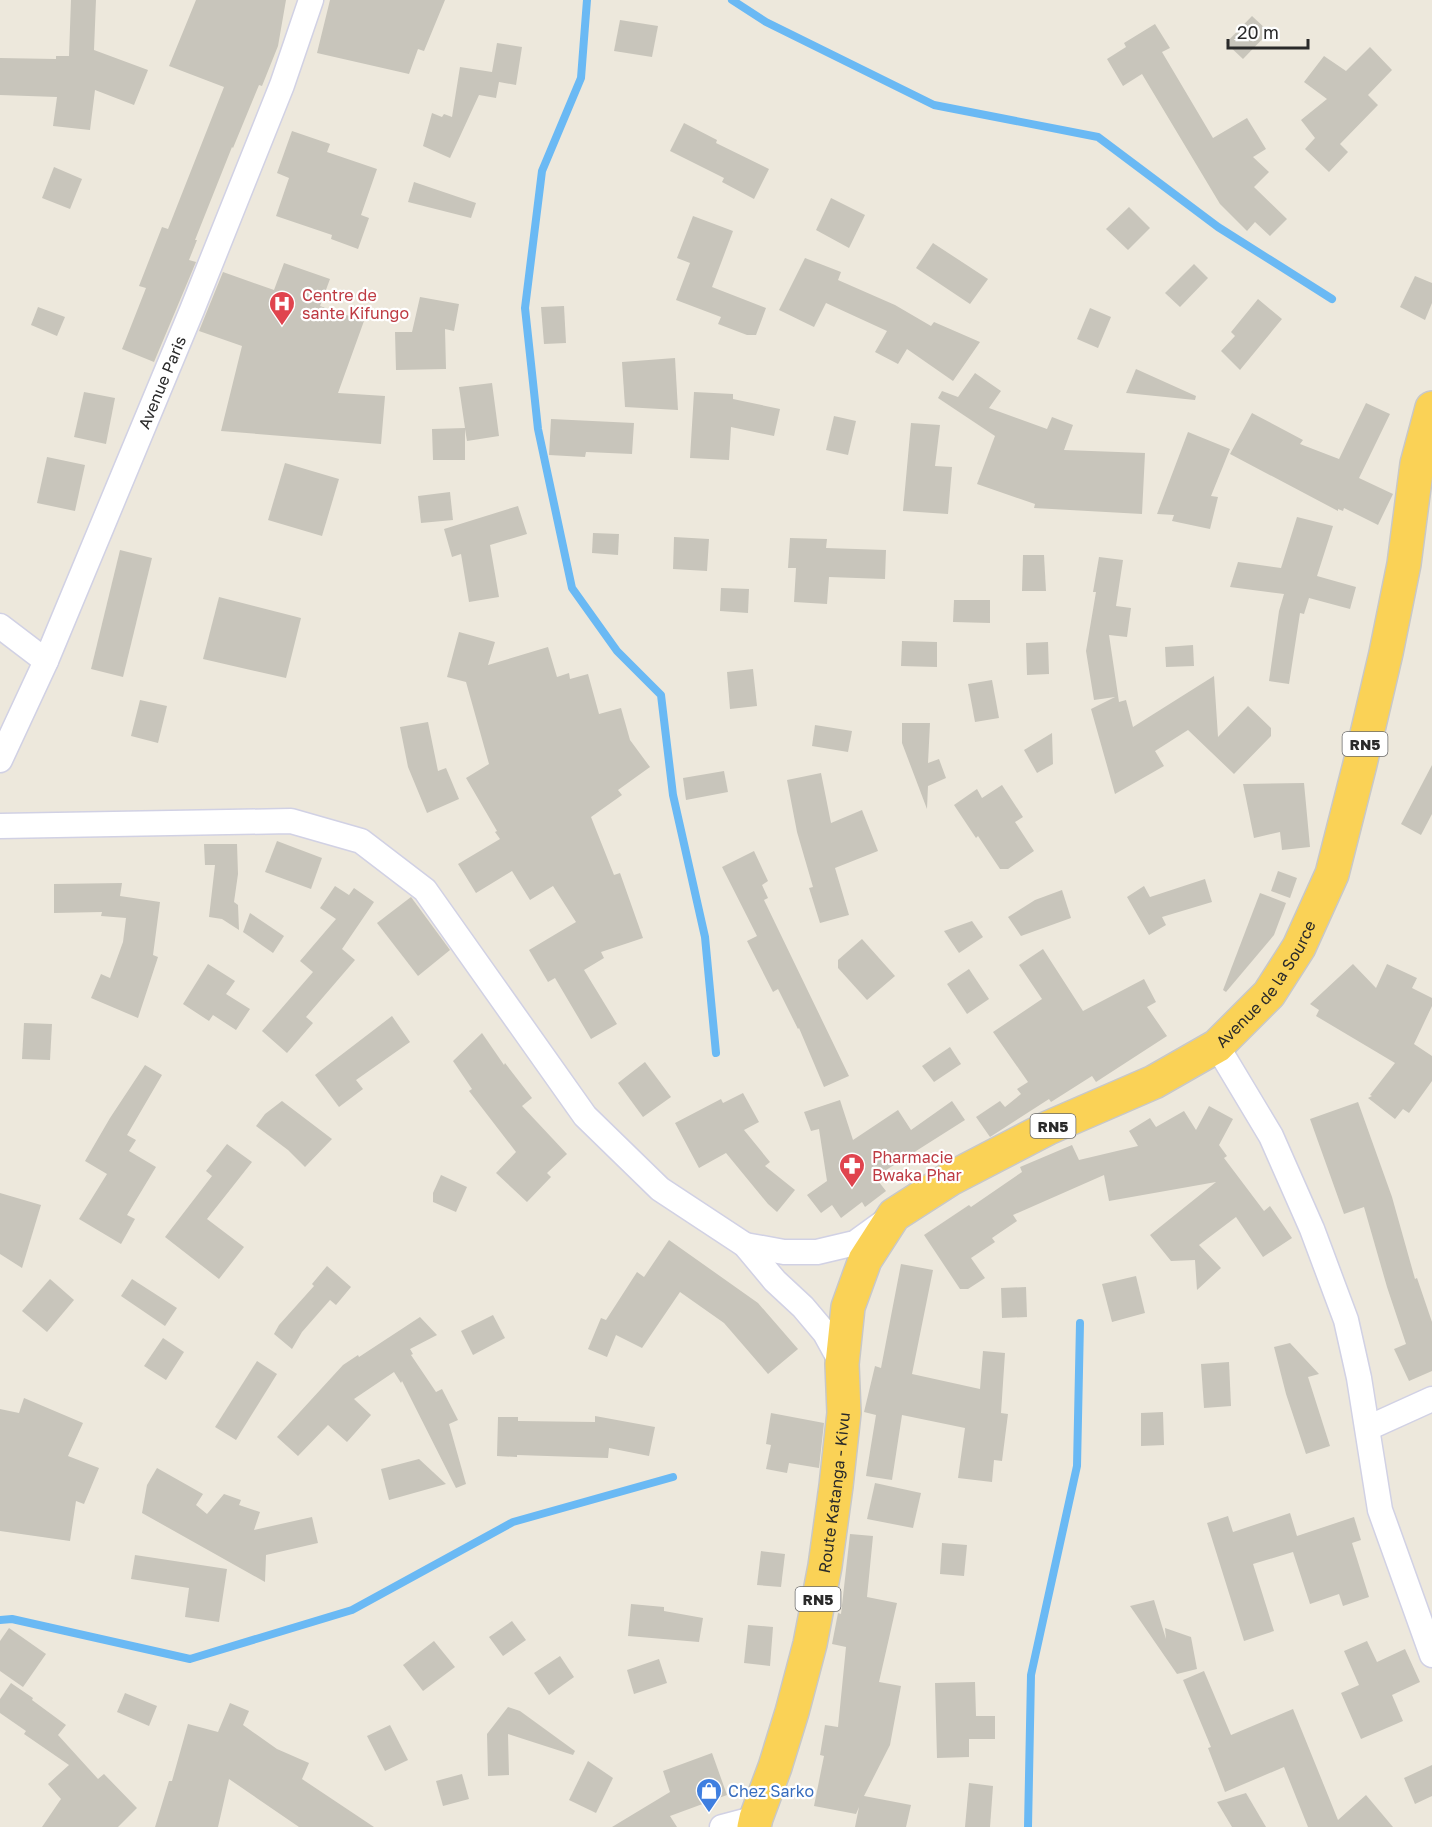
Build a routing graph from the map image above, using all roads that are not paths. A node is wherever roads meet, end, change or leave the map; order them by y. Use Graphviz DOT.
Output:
graph roads {
  1 [pos="311,0"];
  2 [pos="1432,408"];
  3 [pos="0,626"];
  4 [pos="46,661"];
  5 [pos="0,760"];
  6 [pos="0,826"];
  7 [pos="1217,1046"];
  8 [pos="894,1215"];
  9 [pos="745,1245"];
  10 [pos="842,1364"];
  11 [pos="1432,1399"];
  12 [pos="1368,1428"];
  13 [pos="1432,1655"];
  14 [pos="755,1822"];
  15 [pos="722,1827"];
  1 -- 4 [label="street, Avenue Paris"];
  2 -- 7 [label="highway, Avenue de la Source / RN5"];
  3 -- 4 [label="street"];
  4 -- 5 [label="street, Avenue Paris"];
  6 -- 9 [label="street"];
  7 -- 8 [label="highway, Avenue de la Source / RN5"];
  7 -- 12 [label="street"];
  8 -- 9 [label="street"];
  8 -- 10 [label="highway, Avenue de la Source / RN5"];
  9 -- 10 [label="street"];
  10 -- 14 [label="highway, Route Katanga - Kivu / RN5"];
  11 -- 12 [label="street"];
  12 -- 13 [label="street"];
  14 -- 15 [label="street"];
}
